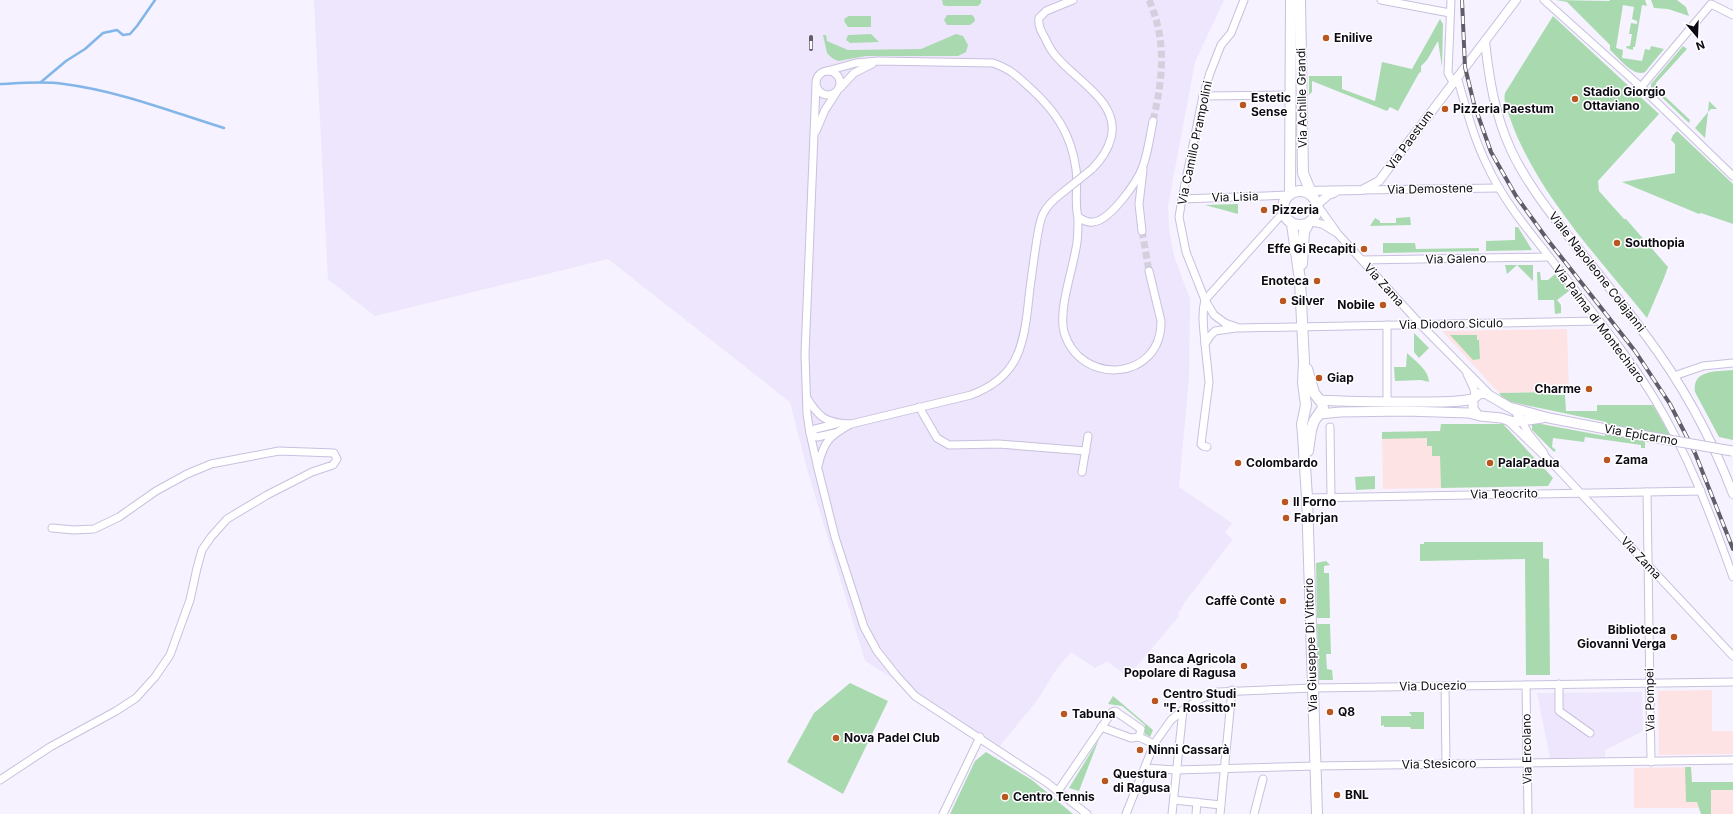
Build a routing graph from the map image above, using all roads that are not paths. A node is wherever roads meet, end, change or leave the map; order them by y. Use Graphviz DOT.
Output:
graph roads {
  1 [pos="1073,0"];
  2 [pos="1244,0"];
  3 [pos="1291,0"];
  4 [pos="1300,0"];
  5 [pos="1381,0"];
  6 [pos="1450,0"];
  7 [pos="1516,0"];
  8 [pos="1544,0"];
  9 [pos="1450,14"];
  10 [pos="1733,15"];
  11 [pos="1485,41"];
  12 [pos="878,61"];
  13 [pos="827,71"];
  14 [pos="1455,79"];
  15 [pos="816,85"];
  16 [pos="1641,87"];
  17 [pos="838,90"];
  18 [pos="1290,95"];
  19 [pos="1203,96"];
  20 [pos="1153,121"];
  21 [pos="813,143"];
  22 [pos="1143,168"];
  23 [pos="1733,176"];
  24 [pos="1499,188"];
  25 [pos="1341,190"];
  26 [pos="1362,190"];
  27 [pos="1308,192"];
  28 [pos="1289,194"];
  29 [pos="1182,198"];
  30 [pos="1318,205"];
  31 [pos="1283,214"];
  32 [pos="1078,217"];
  33 [pos="1309,223"];
  34 [pos="1292,224"];
  35 [pos="1142,231"];
  36 [pos="1338,234"];
  37 [pos="1549,257"];
  38 [pos="1362,260"];
  39 [pos="1149,271"];
  40 [pos="1300,280"];
  41 [pos="1205,300"];
  42 [pos="1599,321"];
  43 [pos="1387,325"];
  44 [pos="1421,325"];
  45 [pos="1303,326"];
  46 [pos="1239,328"];
  47 [pos="1206,344"];
  48 [pos="1304,362"];
  49 [pos="1733,363"];
  50 [pos="1464,369"];
  51 [pos="1674,376"];
  52 [pos="1489,394"];
  53 [pos="806,396"];
  54 [pos="1474,398"];
  55 [pos="1319,400"];
  56 [pos="1387,402"];
  57 [pos="1306,406"];
  58 [pos="919,407"];
  59 [pos="1510,408"];
  60 [pos="1319,414"];
  61 [pos="1477,414"];
  62 [pos="1549,418"];
  63 [pos="1518,421"];
  64 [pos="836,424"];
  65 [pos="851,424"];
  66 [pos="1330,427"];
  67 [pos="836,432"];
  68 [pos="810,433"];
  69 [pos="1088,436"];
  70 [pos="1208,447"];
  71 [pos="1086,451"];
  72 [pos="1733,451"];
  73 [pos="1549,460"];
  74 [pos="818,469"];
  75 [pos="1082,472"];
  76 [pos="1306,475"];
  77 [pos="1732,490"];
  78 [pos="1701,491"];
  79 [pos="1647,492"];
  80 [pos="1580,493"];
  81 [pos="1332,497"];
  82 [pos="1307,498"];
  83 [pos="52,528"];
  84 [pos="1648,565"];
  85 [pos="1733,577"];
  86 [pos="1733,656"];
  87 [pos="1733,682"];
  88 [pos="1649,683"];
  89 [pos="1559,684"];
  90 [pos="1526,685"];
  91 [pos="1445,686"];
  92 [pos="1313,688"];
  93 [pos="1232,690"];
  94 [pos="1182,710"];
  95 [pos="1101,727"];
  96 [pos="1590,733"];
  97 [pos="980,737"];
  98 [pos="1139,737"];
  99 [pos="1154,744"];
  100 [pos="1733,760"];
  101 [pos="1651,762"];
  102 [pos="1528,763"];
  103 [pos="1446,764"];
  104 [pos="1315,766"];
  105 [pos="1145,768"];
  106 [pos="1224,769"];
  107 [pos="1176,770"];
  108 [pos="1263,779"];
  109 [pos="0,780"];
  110 [pos="1058,791"];
  111 [pos="1174,800"];
  112 [pos="1197,802"];
  113 [pos="1221,805"];
  114 [pos="943,814"];
  115 [pos="1087,814"];
  116 [pos="1126,814"];
  117 [pos="1172,814"];
  118 [pos="1196,814"];
  119 [pos="1220,814"];
  120 [pos="1254,814"];
  121 [pos="1317,814"];
  122 [pos="1528,814"];
  1 -- 58 [label="street, bridge"];
  2 -- 19 [label="street, Via Camillo Prampolini"];
  3 -- 18 [label="main road, Via Achille Grandi"];
  4 -- 27 [label="main road, Via Achille Grandi"];
  5 -- 9 [label="street"];
  6 -- 9 [label="street, Via Palma di Montechiaro"];
  7 -- 11 [label="street, Via Paestum"];
  8 -- 16 [label="street"];
  9 -- 14 [label="street, Via Palma di Montechiaro"];
  10 -- 16 [label="street"];
  11 -- 14 [label="street, Via Paestum"];
  11 -- 51 [label="street, Viale Napoleone Colajanni"];
  12 -- 13 [label="street"];
  12 -- 17 [label="street"];
  12 -- 32 [label="street"];
  13 -- 15 [label="street"];
  13 -- 17 [label="street"];
  14 -- 24 [label="street, Via Palma di Montechiaro"];
  14 -- 26 [label="street, Via Paestum"];
  15 -- 17 [label="street"];
  15 -- 21 [label="street"];
  16 -- 23 [label="street"];
  17 -- 21 [label="street"];
  18 -- 19 [label="street"];
  18 -- 28 [label="main road, Via Achille Grandi"];
  19 -- 29 [label="street, Via Camillo Prampolini"];
  20 -- 22 [label="street"];
  21 -- 53 [label="street"];
  22 -- 32 [label="street"];
  22 -- 35 [label="street"];
  24 -- 26 [label="street, Via Demostene"];
  24 -- 37 [label="street, Via Palma di Montechiaro"];
  25 -- 26 [label="street"];
  25 -- 27 [label="street"];
  25 -- 30 [label="street"];
  27 -- 28 [label="main road"];
  27 -- 30 [label="main road"];
  28 -- 29 [label="street, Via Lisia"];
  28 -- 31 [label="main road"];
  29 -- 41 [label="street, Via Camillo Prampolini"];
  30 -- 33 [label="main road"];
  30 -- 36 [label="street"];
  31 -- 34 [label="main road"];
  31 -- 41 [label="street"];
  32 -- 39 [label="street"];
  33 -- 34 [label="main road"];
  33 -- 36 [label="street"];
  33 -- 40 [label="main road"];
  34 -- 40 [label="main road"];
  36 -- 38 [label="street, Via Zama"];
  37 -- 38 [label="street, Via Galeno"];
  37 -- 42 [label="street, Via Palma di Montechiaro"];
  38 -- 44 [label="street, Via Zama"];
  40 -- 45 [label="main road"];
  41 -- 46 [label="street, Via Camillo Prampolini"];
  41 -- 47 [label="street"];
  42 -- 44 [label="street, Via Diodoro Siculo"];
  42 -- 78 [label="street, Via Palma di Montechiaro"];
  43 -- 44 [label="street, Via Diodoro Siculo"];
  43 -- 45 [label="street, Via Diodoro Siculo"];
  43 -- 56 [label="street"];
  44 -- 50 [label="street, Via Zama"];
  45 -- 46 [label="street, Via Camillo Prampolini"];
  45 -- 48 [label="main road"];
  46 -- 47 [label="street"];
  47 -- 70 [label="street"];
  48 -- 55 [label="main road"];
  48 -- 57 [label="main road"];
  49 -- 51 [label="street"];
  50 -- 52 [label="street, Via Zama"];
  50 -- 54 [label="street"];
  51 -- 77 [label="street, Viale Napoleone Colajanni"];
  52 -- 54 [label="main road"];
  52 -- 59 [label="main road"];
  53 -- 64 [label="street"];
  53 -- 68 [label="street"];
  54 -- 56 [label="main road"];
  54 -- 61 [label="main road"];
  55 -- 56 [label="main road"];
  55 -- 57 [label="main road"];
  55 -- 60 [label="main road"];
  57 -- 60 [label="main road"];
  57 -- 76 [label="main road"];
  58 -- 65 [label="street"];
  58 -- 71 [label="street"];
  59 -- 62 [label="main road"];
  59 -- 63 [label="main road"];
  60 -- 61 [label="main road"];
  60 -- 76 [label="main road"];
  61 -- 63 [label="main road"];
  62 -- 63 [label="main road"];
  62 -- 72 [label="main road, Via Epicarmo, bridge"];
  63 -- 73 [label="street"];
  63 -- 73 [label="street"];
  64 -- 65 [label="street"];
  64 -- 68 [label="street"];
  65 -- 67 [label="street"];
  66 -- 81 [label="street"];
  67 -- 68 [label="street"];
  67 -- 74 [label="street"];
  68 -- 74 [label="street"];
  69 -- 71 [label="street"];
  71 -- 75 [label="street"];
  73 -- 80 [label="street, Via Zama"];
  74 -- 97 [label="street"];
  76 -- 82 [label="main road, Via Giuseppe Di Vittorio"];
  78 -- 79 [label="street, Via Teocrito"];
  78 -- 85 [label="street, Via Palma di Montechiaro"];
  79 -- 80 [label="street, Via Teocrito"];
  79 -- 84 [label="street, Via Pompei"];
  80 -- 81 [label="street, Via Teocrito"];
  80 -- 84 [label="street, Via Zama"];
  81 -- 82 [label="street, Via Teocrito"];
  82 -- 92 [label="main road, Via Giuseppe Di Vittorio"];
  83 -- 109 [label="street"];
  84 -- 86 [label="street, Via Zama"];
  84 -- 88 [label="street, Via Pompei"];
  87 -- 88 [label="street, Via Ducezio"];
  88 -- 89 [label="street, Via Ducezio"];
  88 -- 101 [label="street, Via Pompei"];
  89 -- 90 [label="street, Via Ducezio"];
  89 -- 96 [label="street"];
  90 -- 91 [label="street, Via Ducezio"];
  90 -- 102 [label="street, Via Ercolano"];
  91 -- 92 [label="street, Via Ducezio"];
  91 -- 103 [label="street"];
  92 -- 93 [label="street, Via Ducezio"];
  92 -- 104 [label="main road, Via Giuseppe Di Vittorio"];
  93 -- 94 [label="street, Via Ducezio"];
  93 -- 106 [label="street"];
  94 -- 99 [label="street, Via Ducezio"];
  94 -- 107 [label="street"];
  95 -- 98 [label="street"];
  95 -- 98 [label="street"];
  95 -- 110 [label="street"];
  97 -- 110 [label="street"];
  97 -- 114 [label="street"];
  98 -- 99 [label="street"];
  99 -- 105 [label="street, Via Ducezio"];
  100 -- 101 [label="street, Via Stesicoro"];
  101 -- 102 [label="street, Via Stesicoro"];
  102 -- 103 [label="street, Via Stesicoro"];
  102 -- 122 [label="street, Via Ercolano"];
  103 -- 104 [label="street, Via Stesicoro"];
  104 -- 106 [label="street, Via Stesicoro"];
  104 -- 121 [label="main road, Via Giuseppe Di Vittorio"];
  105 -- 107 [label="street, Via Stesicoro"];
  105 -- 116 [label="street, Via Ducezio"];
  106 -- 107 [label="street, Via Stesicoro"];
  106 -- 113 [label="street"];
  107 -- 111 [label="street"];
  108 -- 120 [label="street"];
  110 -- 115 [label="street"];
  111 -- 112 [label="street"];
  111 -- 117 [label="street"];
  112 -- 113 [label="street"];
  112 -- 118 [label="street"];
  113 -- 119 [label="street"];
}
